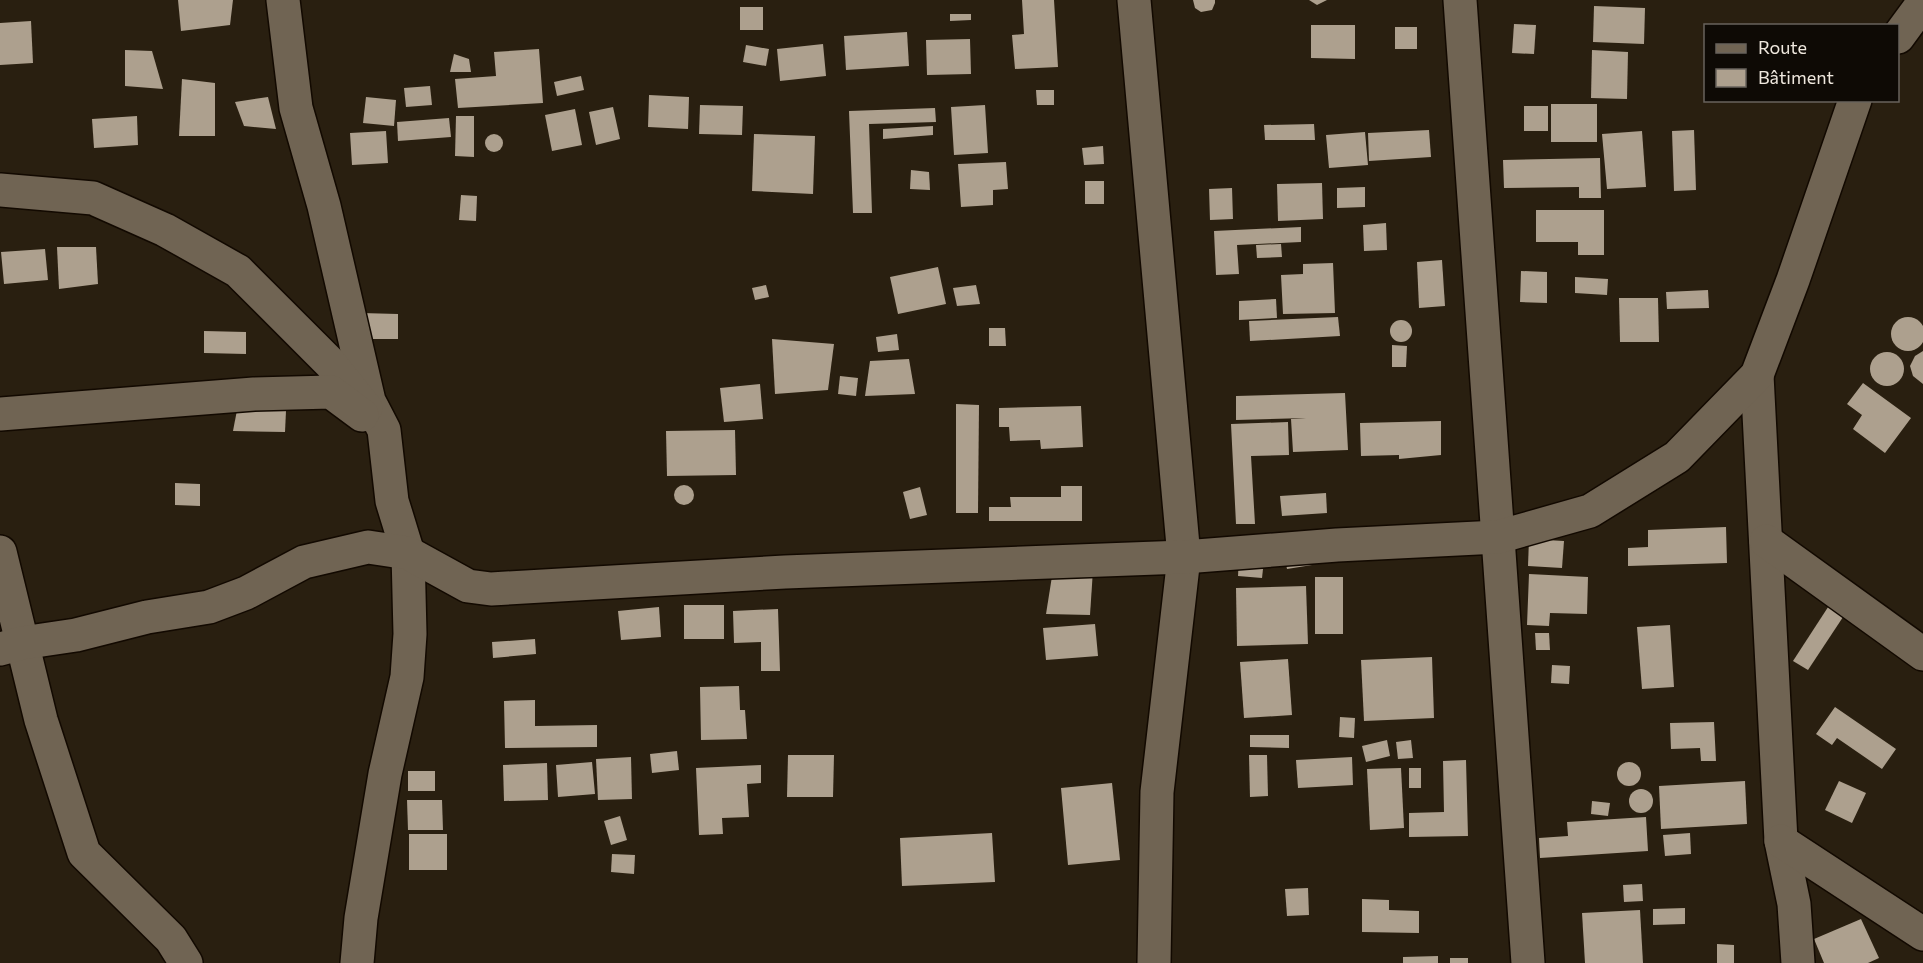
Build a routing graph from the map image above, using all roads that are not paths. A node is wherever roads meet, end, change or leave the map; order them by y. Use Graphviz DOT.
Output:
graph roads {
  1 [pos="283,0"];
  2 [pos="1134,0"];
  3 [pos="1460,0"];
  4 [pos="1923,3"];
  5 [pos="1899,36"];
  6 [pos="1854,102"];
  7 [pos="0,190"];
  8 [pos="1757,375"];
  9 [pos="0,414"];
  10 [pos="384,430"];
  11 [pos="1498,537"];
  12 [pos="1766,541"];
  13 [pos="0,552"];
  14 [pos="408,553"];
  15 [pos="1184,557"];
  16 [pos="11,646"];
  17 [pos="1923,654"];
  18 [pos="1781,841"];
  19 [pos="1923,934"];
  20 [pos="186,963"];
  21 [pos="357,963"];
  22 [pos="1154,963"];
  23 [pos="1528,963"];
  24 [pos="1798,963"];
  1 -- 10 [label="street"];
  2 -- 15 [label="street"];
  3 -- 11 [label="street"];
  4 -- 5 [label="street"];
  6 -- 8 [label="street"];
  7 -- 10 [label="street"];
  8 -- 11 [label="street"];
  8 -- 12 [label="street"];
  9 -- 10 [label="street"];
  10 -- 14 [label="street"];
  11 -- 15 [label="street"];
  11 -- 23 [label="street"];
  12 -- 17 [label="street"];
  12 -- 18 [label="street"];
  13 -- 16 [label="street"];
  14 -- 15 [label="street"];
  14 -- 16 [label="street"];
  14 -- 21 [label="street"];
  15 -- 22 [label="street"];
  16 -- 20 [label="street"];
  18 -- 19 [label="street"];
  18 -- 24 [label="street"];
}
